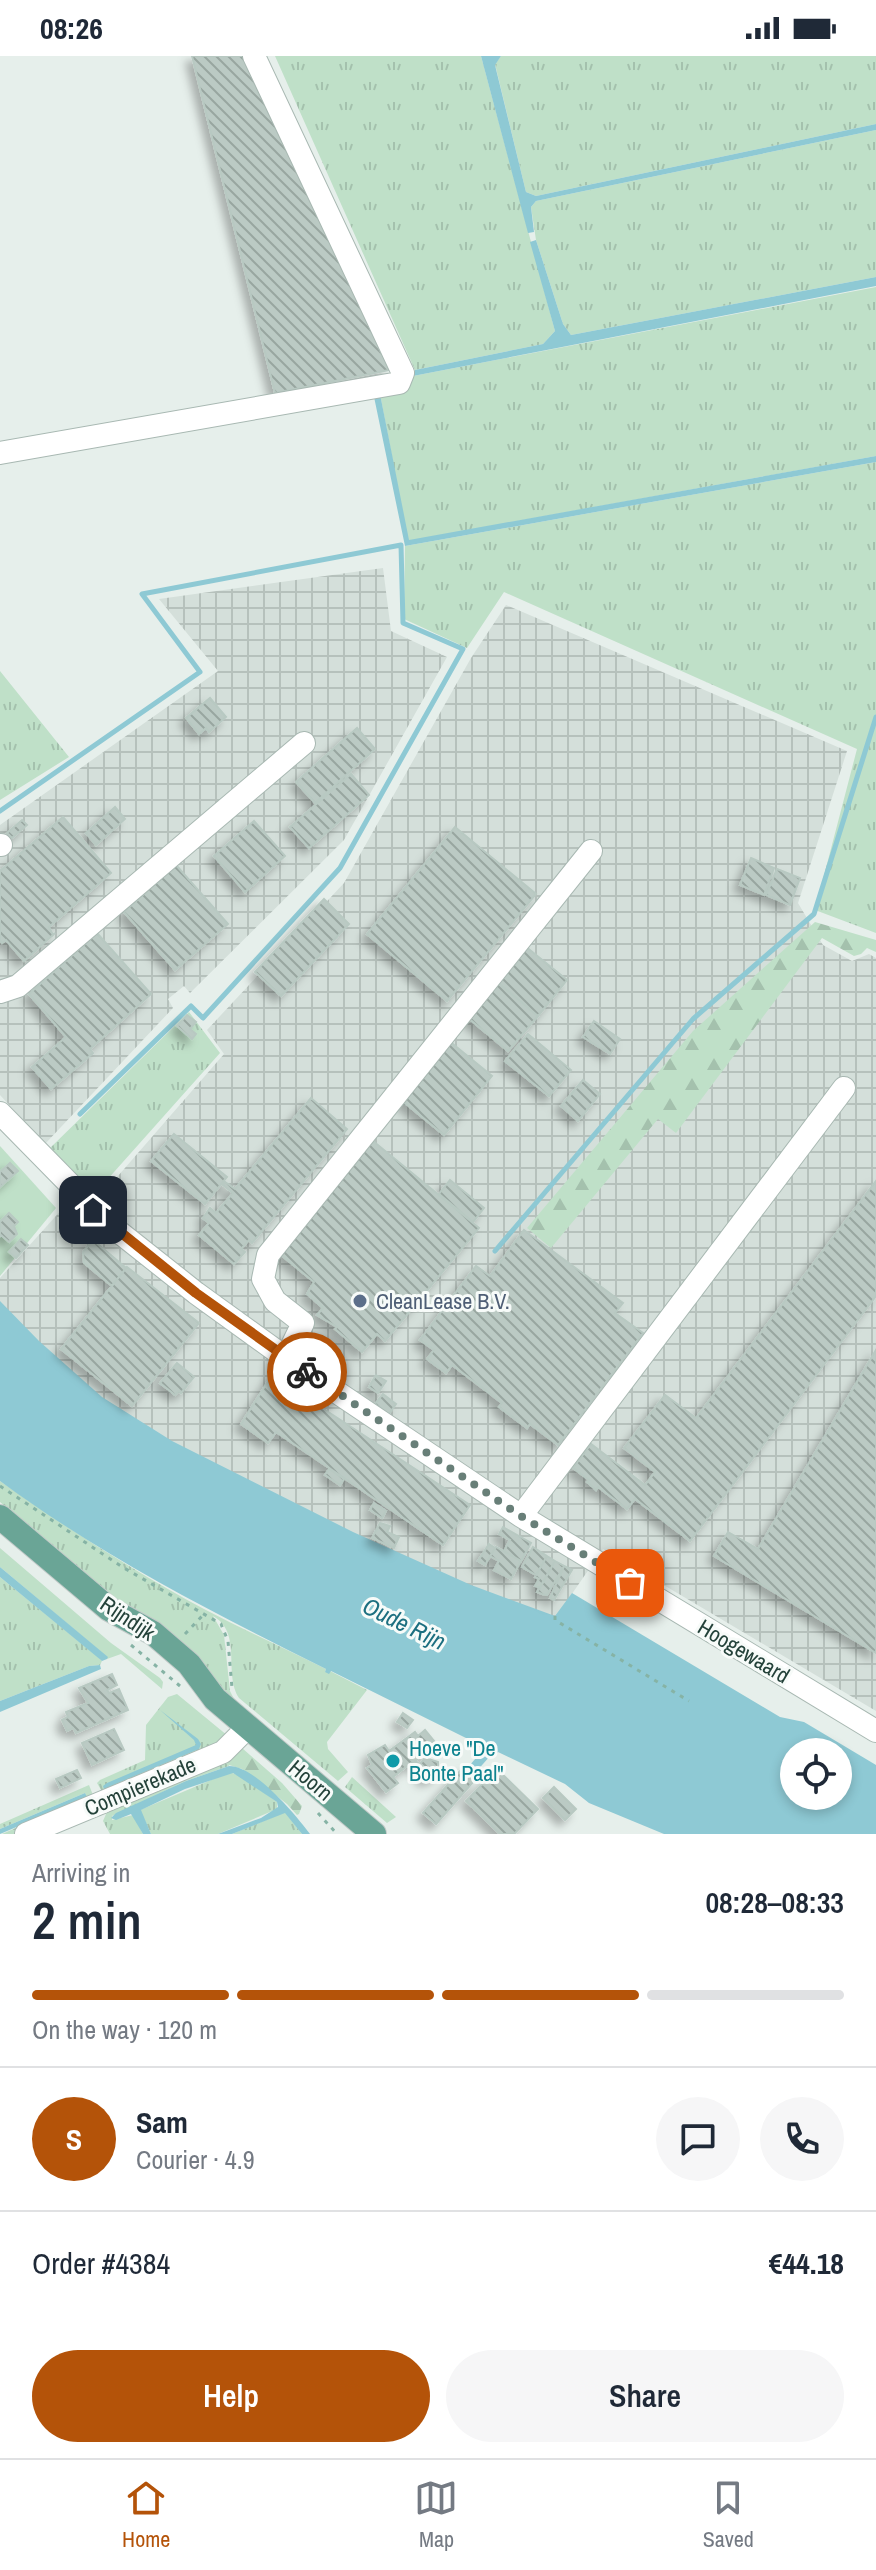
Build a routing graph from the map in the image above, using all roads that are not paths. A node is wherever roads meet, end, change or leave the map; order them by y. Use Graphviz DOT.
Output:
graph roads {
  1 [pos="254,56"];
  2 [pos="0,453"];
  3 [pos="304,743"];
  4 [pos="591,851"];
  5 [pos="0,992"];
  6 [pos="844,1088"];
  7 [pos="0,1113"];
  8 [pos="286,1358"];
  9 [pos="521,1516"];
  10 [pos="0,1517"];
  11 [pos="248,1727"];
  12 [pos="876,1731"];
  13 [pos="26,1834"];
  14 [pos="374,1834"];
  1 -- 2 [label="street"];
  3 -- 5 [label="street"];
  4 -- 8 [label="street"];
  6 -- 9 [label="street"];
  7 -- 8 [label="street, Hoogewaard"];
  8 -- 9 [label="street, Hoogewaard"];
  9 -- 12 [label="street, Hoogewaard"];
  10 -- 11 [label="main road, Rijndijk"];
  11 -- 13 [label="street, Compierekade"];
  11 -- 14 [label="main road, Hoorn"];
}
